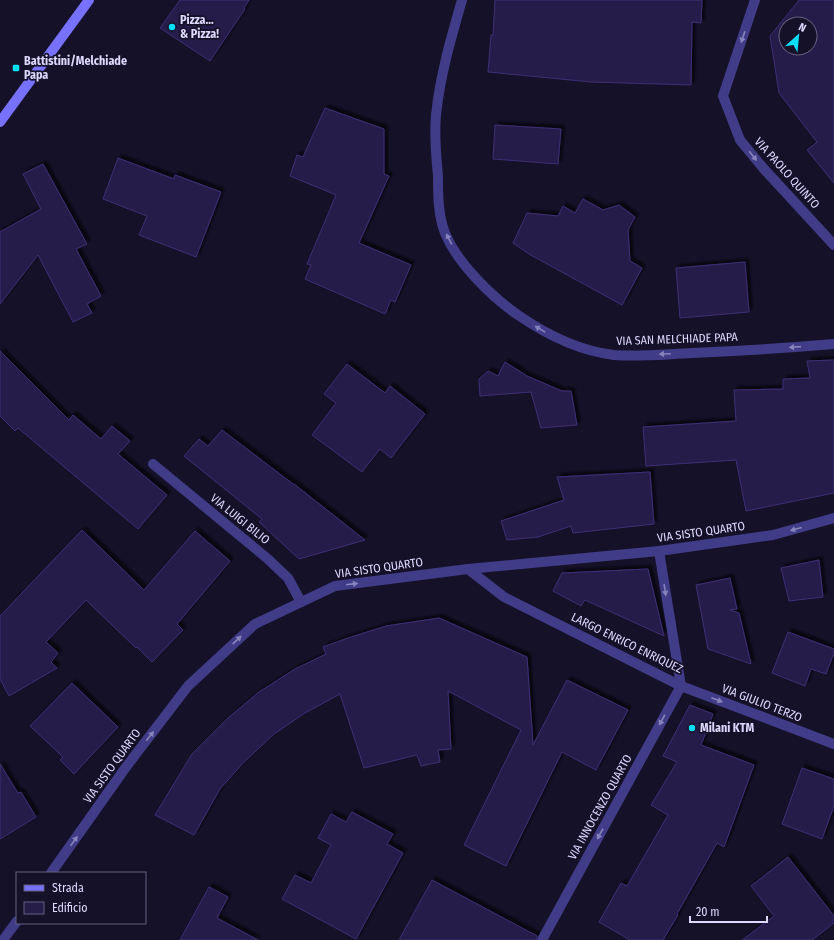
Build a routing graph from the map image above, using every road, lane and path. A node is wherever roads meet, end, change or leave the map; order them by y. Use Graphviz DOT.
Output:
graph roads {
  1 [pos="89,0"];
  2 [pos="462,0"];
  3 [pos="755,0"];
  4 [pos="0,122"];
  5 [pos="834,245"];
  6 [pos="834,344"];
  7 [pos="153,464"];
  8 [pos="834,518"];
  9 [pos="659,551"];
  10 [pos="468,569"];
  11 [pos="301,602"];
  12 [pos="681,686"];
  13 [pos="834,744"];
  14 [pos="52,872"];
  15 [pos="16,922"];
  16 [pos="4,940"];
  17 [pos="542,940"];
  1 -- 4 [label="main road"];
  6 -- 2 [label="street, VIA SAN MELCHIADE PAPA, one-way"];
  3 -- 5 [label="street, VIA PAOLO QUINTO, one-way"];
  7 -- 11 [label="street, VIA LUIGI BILIO"];
  8 -- 9 [label="street, VIA SISTO QUARTO, one-way"];
  9 -- 10 [label="street, VIA SISTO QUARTO"];
  9 -- 12 [label="street, LARGO ENRICO ENRIQUEZ, one-way"];
  11 -- 10 [label="street, VIA SISTO QUARTO, one-way"];
  10 -- 12 [label="street, LARGO ENRICO ENRIQUEZ"];
  14 -- 11 [label="street, VIA SISTO QUARTO, one-way"];
  12 -- 13 [label="street, VIA GIULIO TERZO, one-way"];
  12 -- 17 [label="street, VIA INNOCENZO QUARTO, one-way"];
  15 -- 16 [label="street"];
}
